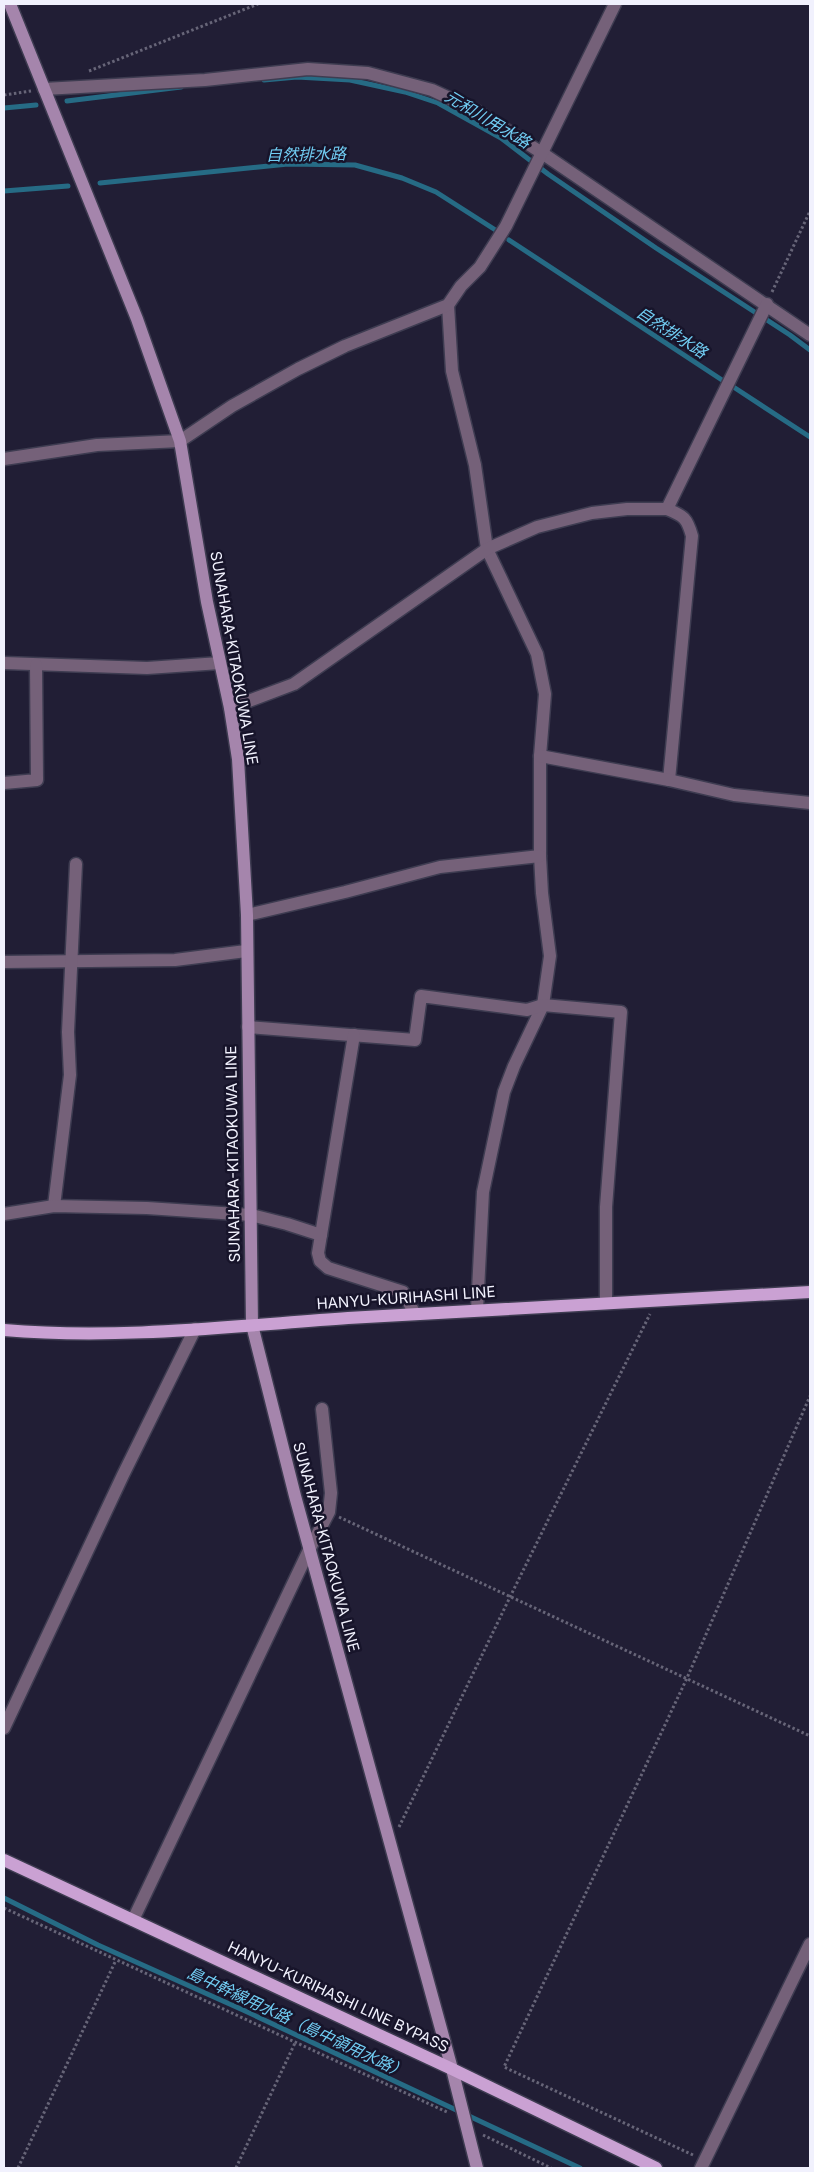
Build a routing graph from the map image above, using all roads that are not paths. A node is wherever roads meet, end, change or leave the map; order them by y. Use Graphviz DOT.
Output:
graph roads {
  1 [pos="10,4"];
  2 [pos="615,4"];
  3 [pos="44,89"];
  4 [pos="542,153"];
  5 [pos="767,304"];
  6 [pos="448,305"];
  7 [pos="810,335"];
  8 [pos="180,441"];
  9 [pos="4,460"];
  10 [pos="667,509"];
  11 [pos="486,550"];
  12 [pos="4,663"];
  13 [pos="220,663"];
  14 [pos="36,665"];
  15 [pos="230,708"];
  16 [pos="540,756"];
  17 [pos="669,780"];
  18 [pos="4,783"];
  19 [pos="810,803"];
  20 [pos="540,856"];
  21 [pos="76,864"];
  22 [pos="247,915"];
  23 [pos="246,951"];
  24 [pos="4,962"];
  25 [pos="72,962"];
  26 [pos="543,1005"];
  27 [pos="248,1028"];
  28 [pos="354,1035"];
  29 [pos="54,1206"];
  30 [pos="4,1214"];
  31 [pos="250,1215"];
  32 [pos="321,1235"];
  33 [pos="810,1292"];
  34 [pos="606,1303"];
  35 [pos="477,1310"];
  36 [pos="415,1314"];
  37 [pos="252,1324"];
  38 [pos="195,1329"];
  39 [pos="4,1330"];
  40 [pos="322,1408"];
  41 [pos="309,1550"];
  42 [pos="4,1728"];
  43 [pos="4,1860"];
  44 [pos="133,1920"];
  45 [pos="810,1944"];
  46 [pos="452,2068"];
  47 [pos="703,2165"];
  48 [pos="477,2168"];
  49 [pos="656,2168"];
  1 -- 3 [label="main road"];
  2 -- 4 [label="street"];
  3 -- 4 [label="street"];
  3 -- 8 [label="main road, SUNAHARA-KITAOKUWA LINE"];
  4 -- 5 [label="street"];
  4 -- 6 [label="street"];
  5 -- 7 [label="street"];
  5 -- 10 [label="street"];
  6 -- 8 [label="street"];
  6 -- 11 [label="street"];
  8 -- 9 [label="street"];
  8 -- 13 [label="main road, SUNAHARA-KITAOKUWA LINE"];
  10 -- 11 [label="street"];
  10 -- 17 [label="street"];
  11 -- 15 [label="street"];
  11 -- 16 [label="street"];
  12 -- 14 [label="street"];
  13 -- 14 [label="street"];
  13 -- 15 [label="main road, SUNAHARA-KITAOKUWA LINE"];
  14 -- 18 [label="street"];
  15 -- 22 [label="main road, SUNAHARA-KITAOKUWA LINE"];
  16 -- 17 [label="street"];
  16 -- 20 [label="street"];
  17 -- 19 [label="street"];
  20 -- 22 [label="street"];
  20 -- 26 [label="street"];
  21 -- 25 [label="street"];
  22 -- 23 [label="main road, SUNAHARA-KITAOKUWA LINE"];
  23 -- 25 [label="street"];
  23 -- 27 [label="main road, SUNAHARA-KITAOKUWA LINE"];
  24 -- 25 [label="street"];
  25 -- 29 [label="street"];
  26 -- 28 [label="street"];
  26 -- 34 [label="street"];
  26 -- 35 [label="street"];
  27 -- 28 [label="street"];
  27 -- 31 [label="main road, SUNAHARA-KITAOKUWA LINE"];
  28 -- 32 [label="street"];
  29 -- 30 [label="street"];
  29 -- 31 [label="street"];
  31 -- 32 [label="street"];
  31 -- 37 [label="main road, SUNAHARA-KITAOKUWA LINE"];
  32 -- 36 [label="street"];
  33 -- 34 [label="main road, HANYU-KURIHASHI LINE"];
  34 -- 35 [label="main road, HANYU-KURIHASHI LINE"];
  35 -- 36 [label="main road, HANYU-KURIHASHI LINE"];
  36 -- 37 [label="main road, HANYU-KURIHASHI LINE"];
  37 -- 38 [label="main road, HANYU-KURIHASHI LINE"];
  37 -- 41 [label="main road, SUNAHARA-KITAOKUWA LINE"];
  38 -- 39 [label="main road, HANYU-KURIHASHI LINE"];
  38 -- 42 [label="street"];
  40 -- 41 [label="street"];
  41 -- 44 [label="street"];
  41 -- 46 [label="main road, SUNAHARA-KITAOKUWA LINE"];
  43 -- 44 [label="main road, HANYU-KURIHASHI LINE BYPASS"];
  44 -- 46 [label="main road, HANYU-KURIHASHI LINE BYPASS"];
  45 -- 47 [label="street"];
  46 -- 48 [label="main road, SUNAHARA-KITAOKUWA LINE"];
  46 -- 49 [label="main road, HANYU-KURIHASHI LINE BYPASS"];
}
